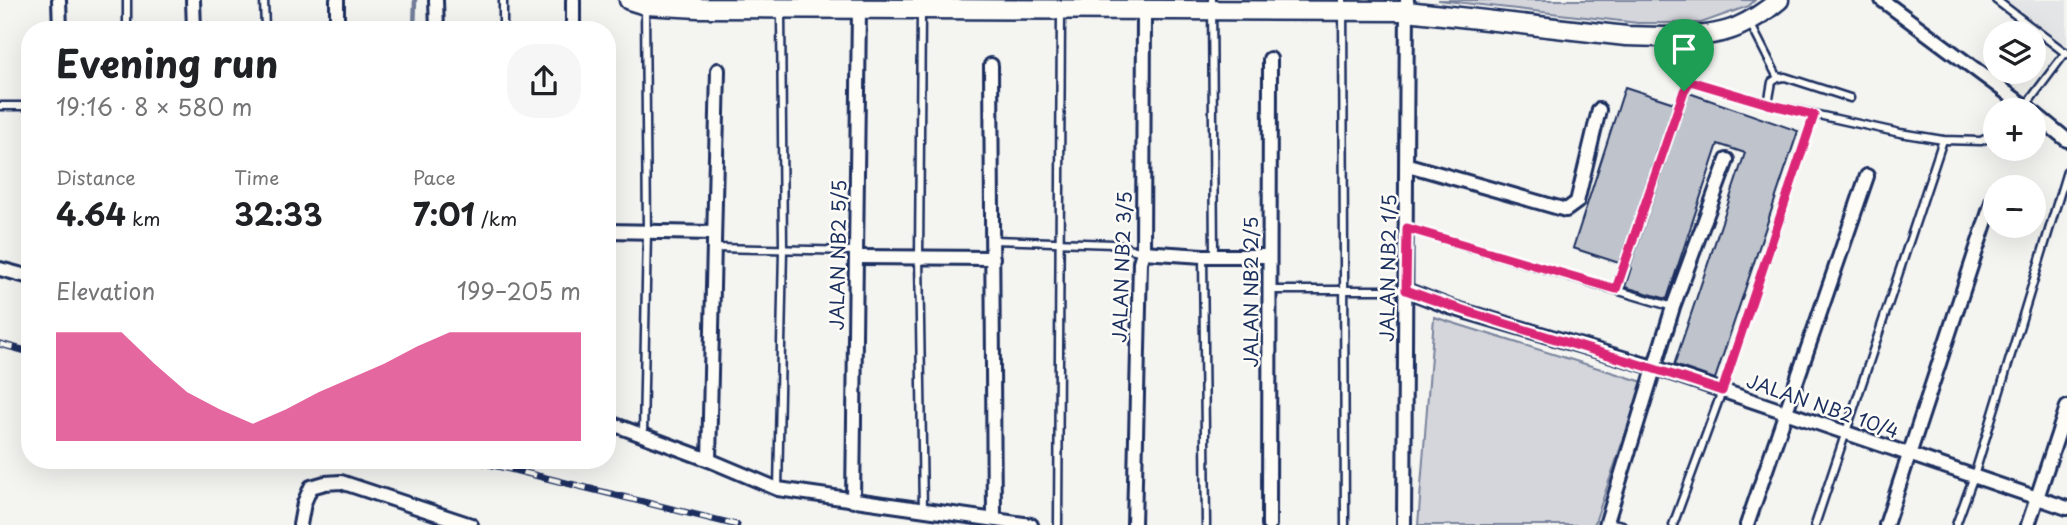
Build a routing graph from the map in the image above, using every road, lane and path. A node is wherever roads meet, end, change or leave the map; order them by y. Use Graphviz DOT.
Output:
graph roads {
  1 [pos="59,0"];
  2 [pos="127,0"];
  3 [pos="193,0"];
  4 [pos="264,0"];
  5 [pos="337,0"];
  6 [pos="436,0"];
  7 [pos="503,0"];
  8 [pos="573,0"];
  9 [pos="1779,0"];
  10 [pos="1882,0"];
  11 [pos="1996,0"];
  12 [pos="637,3"];
  13 [pos="698,4"];
  14 [pos="994,5"];
  15 [pos="1212,5"];
  16 [pos="1267,5"];
  17 [pos="1343,5"];
  18 [pos="771,6"];
  19 [pos="916,6"];
  20 [pos="1066,6"];
  21 [pos="1407,6"];
  22 [pos="859,9"];
  23 [pos="1144,10"];
  24 [pos="60,21"];
  25 [pos="127,21"];
  26 [pos="194,21"];
  27 [pos="265,21"];
  28 [pos="337,21"];
  29 [pos="437,21"];
  30 [pos="503,21"];
  31 [pos="573,21"];
  32 [pos="1749,22"];
  33 [pos="2066,52"];
  34 [pos="1270,59"];
  35 [pos="991,65"];
  36 [pos="718,70"];
  37 [pos="1777,78"];
  38 [pos="1850,98"];
  39 [pos="2012,98"];
  40 [pos="2036,98"];
  41 [pos="1768,104"];
  42 [pos="0,106"];
  43 [pos="21,106"];
  44 [pos="1598,110"];
  45 [pos="1814,115"];
  46 [pos="2046,124"];
  47 [pos="1943,140"];
  48 [pos="1983,140"];
  49 [pos="2067,140"];
  50 [pos="1727,160"];
  51 [pos="1408,165"];
  52 [pos="2067,171"];
  53 [pos="1867,176"];
  54 [pos="1407,228"];
  55 [pos="1983,229"];
  56 [pos="616,231"];
  57 [pos="646,232"];
  58 [pos="714,233"];
  59 [pos="992,240"];
  60 [pos="1060,242"];
  61 [pos="714,248"];
  62 [pos="783,249"];
  63 [pos="1143,252"];
  64 [pos="857,254"];
  65 [pos="1209,256"];
  66 [pos="919,257"];
  67 [pos="1269,257"];
  68 [pos="993,258"];
  69 [pos="0,269"];
  70 [pos="21,275"];
  71 [pos="1616,289"];
  72 [pos="1269,290"];
  73 [pos="1344,290"];
  74 [pos="1406,290"];
  75 [pos="1673,307"];
  76 [pos="1656,368"];
  77 [pos="1722,391"];
  78 [pos="2067,407"];
  79 [pos="1787,413"];
  80 [pos="616,425"];
  81 [pos="1846,433"];
  82 [pos="643,435"];
  83 [pos="1910,454"];
  84 [pos="709,460"];
  85 [pos="1975,476"];
  86 [pos="778,489"];
  87 [pos="2038,498"];
  88 [pos="853,501"];
  89 [pos="2067,508"];
  90 [pos="923,510"];
  91 [pos="994,520"];
  92 [pos="1607,523"];
  93 [pos="300,525"];
  94 [pos="471,525"];
  95 [pos="1031,525"];
  96 [pos="1058,525"];
  97 [pos="1134,525"];
  98 [pos="1206,525"];
  99 [pos="1269,525"];
  100 [pos="1345,525"];
  101 [pos="1404,525"];
  102 [pos="1622,525"];
  103 [pos="1674,525"];
  104 [pos="1748,525"];
  105 [pos="1815,525"];
  106 [pos="1886,525"];
  107 [pos="1956,525"];
  108 [pos="2028,525"];
  1 -- 24 [label="street"];
  2 -- 25 [label="lane"];
  3 -- 26 [label="street"];
  4 -- 27 [label="lane"];
  5 -- 28 [label="street"];
  6 -- 29 [label="street"];
  7 -- 30 [label="lane"];
  8 -- 31 [label="street"];
  9 -- 32 [label="street"];
  10 -- 39 [label="street"];
  11 -- 33 [label="lane"];
  12 -- 13 [label="street"];
  12 -- 57 [label="lane"];
  13 -- 18 [label="street"];
  14 -- 19 [label="street"];
  14 -- 20 [label="street"];
  15 -- 16 [label="street"];
  15 -- 23 [label="street"];
  15 -- 65 [label="lane"];
  16 -- 17 [label="street"];
  17 -- 21 [label="street"];
  17 -- 73 [label="lane"];
  18 -- 22 [label="street"];
  18 -- 62 [label="lane"];
  19 -- 22 [label="street"];
  19 -- 66 [label="lane"];
  20 -- 23 [label="street"];
  20 -- 60 [label="lane"];
  21 -- 32 [label="street"];
  21 -- 51 [label="street, JALAN NB2 1/5"];
  22 -- 64 [label="street, JALAN NB2 5/5"];
  23 -- 63 [label="street, JALAN NB2 3/5"];
  32 -- 37 [label="lane"];
  33 -- 40 [label="lane"];
  34 -- 67 [label="street, JALAN NB2 2/5"];
  35 -- 59 [label="street"];
  36 -- 58 [label="street"];
  37 -- 38 [label="lane"];
  37 -- 41 [label="lane"];
  41 -- 45 [label="lane"];
  41 -- 71 [label="lane"];
  42 -- 43 [label="lane"];
  44 -- 51 [label="street"];
  45 -- 47 [label="lane"];
  45 -- 77 [label="lane"];
  46 -- 49 [label="street"];
  47 -- 48 [label="lane"];
  47 -- 81 [label="lane"];
  50 -- 75 [label="street"];
  51 -- 54 [label="street, JALAN NB2 1/5"];
  52 -- 85 [label="lane"];
  53 -- 79 [label="street"];
  54 -- 71 [label="lane"];
  54 -- 74 [label="street, JALAN NB2 1/5"];
  55 -- 83 [label="street"];
  56 -- 57 [label="street"];
  57 -- 58 [label="street"];
  57 -- 82 [label="lane"];
  58 -- 61 [label="street"];
  59 -- 60 [label="lane"];
  59 -- 68 [label="street"];
  60 -- 63 [label="lane"];
  60 -- 96 [label="lane"];
  61 -- 62 [label="lane"];
  61 -- 84 [label="street"];
  62 -- 64 [label="lane"];
  62 -- 86 [label="lane"];
  63 -- 65 [label="street"];
  63 -- 97 [label="street, JALAN NB2 3/5"];
  64 -- 66 [label="street"];
  64 -- 88 [label="street, JALAN NB2 5/5"];
  65 -- 67 [label="street"];
  65 -- 98 [label="lane"];
  66 -- 68 [label="street"];
  66 -- 90 [label="lane"];
  67 -- 72 [label="street, JALAN NB2 2/5"];
  68 -- 91 [label="street"];
  69 -- 70 [label="street"];
  71 -- 75 [label="lane"];
  72 -- 73 [label="lane"];
  72 -- 99 [label="street, JALAN NB2 2/5"];
  73 -- 74 [label="lane"];
  73 -- 100 [label="lane"];
  74 -- 76 [label="street, JALAN NB2 10/4"];
  74 -- 101 [label="street, JALAN NB2 1/5"];
  75 -- 76 [label="street"];
  76 -- 77 [label="street, JALAN NB2 10/4"];
  76 -- 92 [label="street"];
  77 -- 79 [label="street, JALAN NB2 10/4"];
  77 -- 103 [label="lane"];
  78 -- 87 [label="street"];
  79 -- 81 [label="street, JALAN NB2 10/4"];
  79 -- 104 [label="street"];
  80 -- 82 [label="street"];
  81 -- 83 [label="street, JALAN NB2 10/4"];
  81 -- 105 [label="lane"];
  82 -- 84 [label="street"];
  83 -- 85 [label="street, JALAN NB2 10/4"];
  83 -- 106 [label="street"];
  84 -- 86 [label="street"];
  85 -- 87 [label="street, JALAN NB2 10/4"];
  85 -- 107 [label="lane"];
  86 -- 88 [label="street"];
  87 -- 89 [label="street, JALAN NB2 10/4"];
  87 -- 108 [label="street"];
  88 -- 90 [label="street"];
  90 -- 91 [label="street"];
  91 -- 95 [label="street"];
  92 -- 102 [label="lane"];
  93 -- 94 [label="street"];
}
